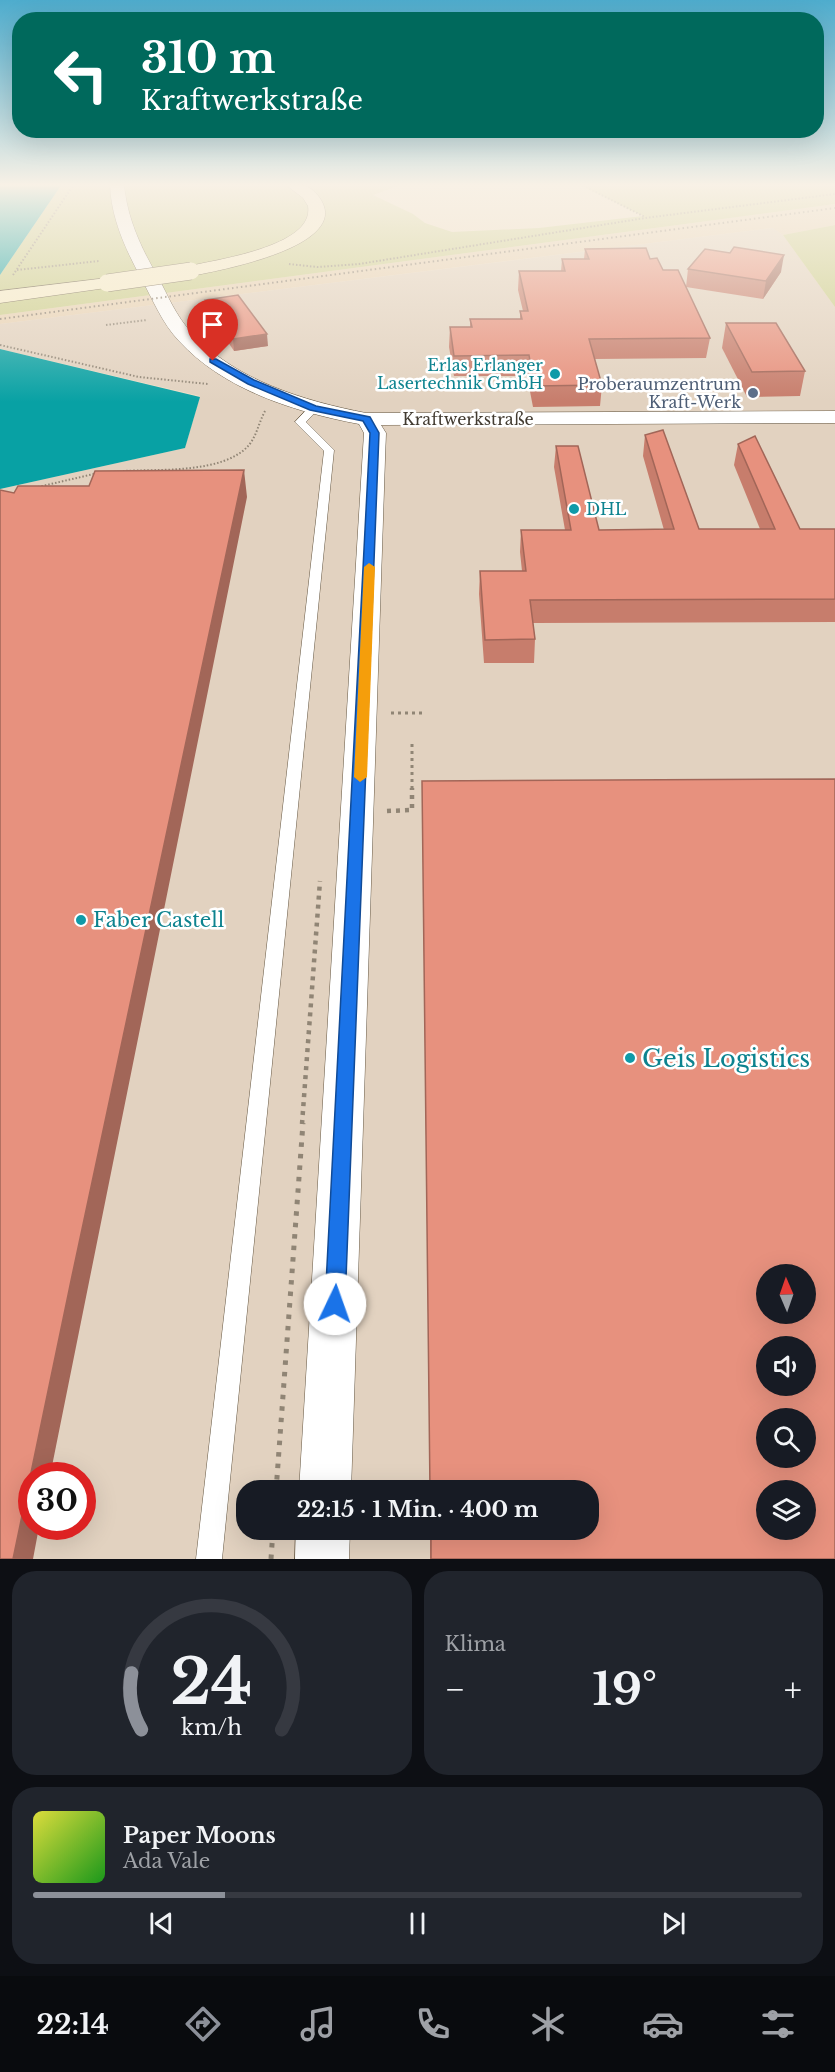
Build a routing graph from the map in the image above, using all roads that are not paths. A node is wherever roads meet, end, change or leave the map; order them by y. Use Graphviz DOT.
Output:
graph roads {
  1 [pos="138,257"];
  2 [pos="252,257"];
  3 [pos="0,297"];
  4 [pos="314,408"];
  5 [pos="834,417"];
  6 [pos="366,419"];
  7 [pos="326,1480"];
  8 [pos="323,1540"];
  9 [pos="209,1559"];
  10 [pos="322,1559"];
  1 -- 4 [label="street, Kraftwerkstraße"];
  2 -- 3 [label="street, bridge"];
  4 -- 6 [label="street, Kraftwerkstraße"];
  4 -- 9 [label="lane"];
  5 -- 6 [label="street, Kraftwerkstraße"];
  6 -- 7 [label="street"];
  8 -- 10 [label="street"];
}
